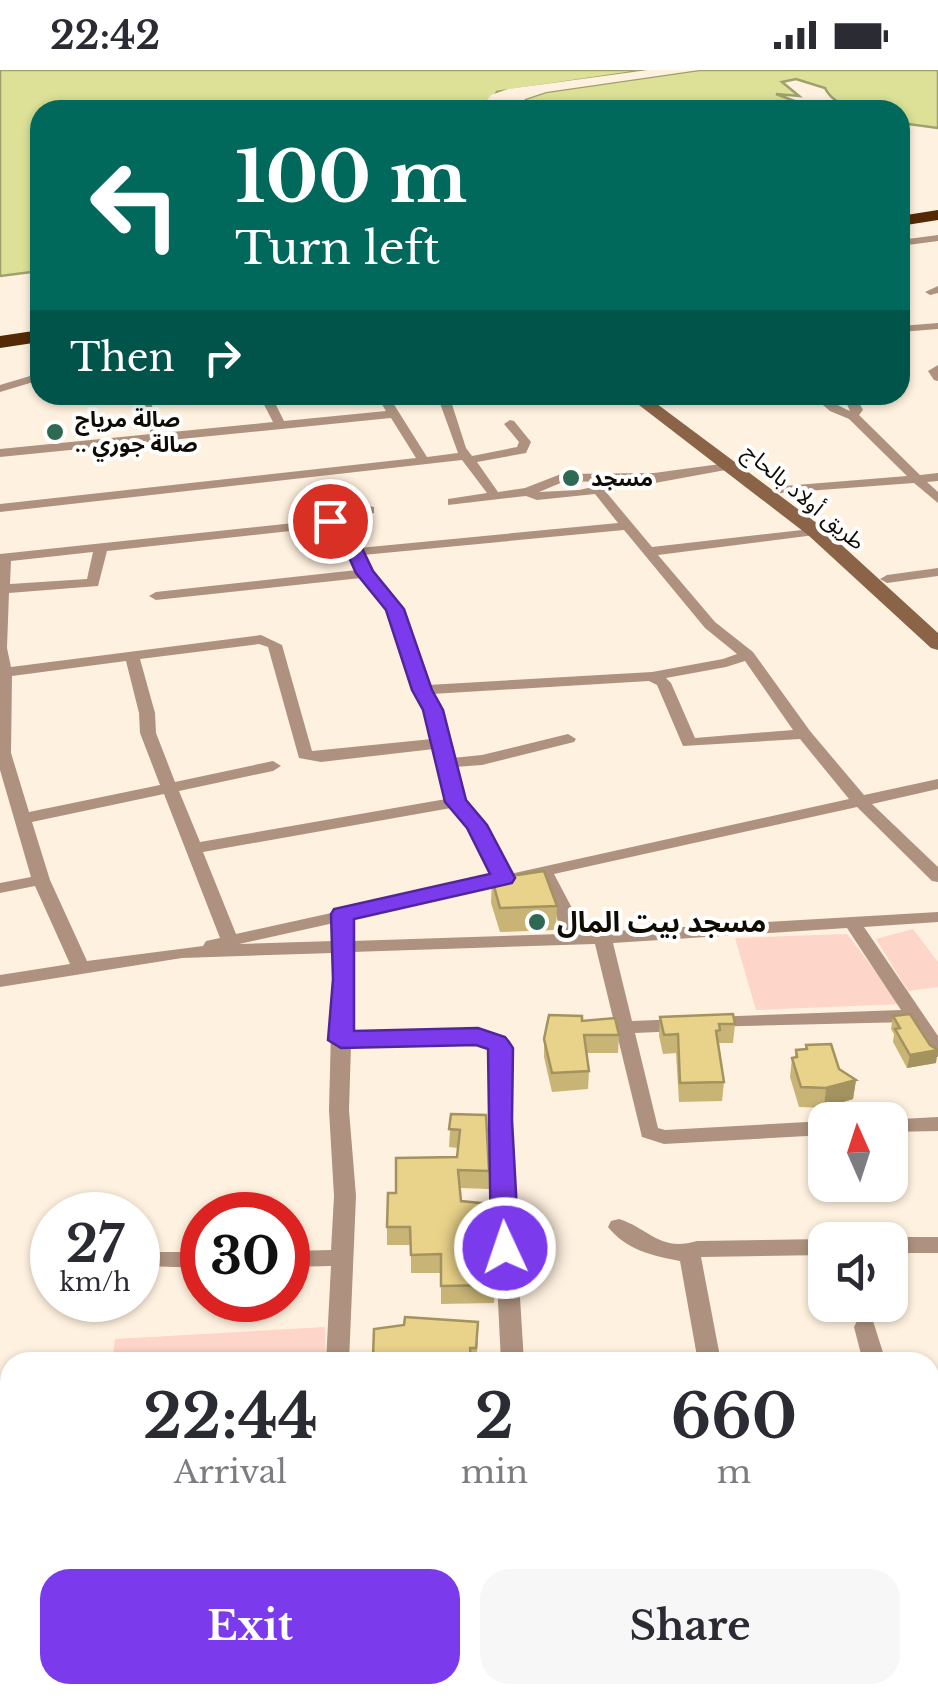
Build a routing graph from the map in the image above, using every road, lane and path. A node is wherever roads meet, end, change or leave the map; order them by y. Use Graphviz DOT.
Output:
graph roads {
  1 [pos="938,206"];
  2 [pos="910,210"];
  3 [pos="938,215"];
  4 [pos="910,219"];
  5 [pos="935,242"];
  6 [pos="910,243"];
  7 [pos="938,326"];
  8 [pos="910,328"];
  9 [pos="30,338"];
  10 [pos="0,342"];
  11 [pos="30,346"];
  12 [pos="0,350"];
  13 [pos="938,368"];
  14 [pos="938,378"];
  15 [pos="30,379"];
  16 [pos="0,389"];
  17 [pos="146,405"];
  18 [pos="270,405"];
  19 [pos="387,405"];
  20 [pos="447,405"];
  21 [pos="648,405"];
  22 [pos="667,405"];
  23 [pos="829,405"];
  24 [pos="854,405"];
  25 [pos="392,414"];
  26 [pos="853,416"];
  27 [pos="280,424"];
  28 [pos="510,424"];
  29 [pos="158,438"];
  30 [pos="0,454"];
  31 [pos="467,458"];
  32 [pos="424,461"];
  33 [pos="731,465"];
  34 [pos="654,477"];
  35 [pos="938,477"];
  36 [pos="913,478"];
  37 [pos="599,490"];
  38 [pos="784,490"];
  39 [pos="528,492"];
  40 [pos="495,496"];
  41 [pos="938,499"];
  42 [pos="453,502"];
  43 [pos="0,508"];
  44 [pos="370,510"];
  45 [pos="336,521"];
  46 [pos="627,526"];
  47 [pos="815,531"];
  48 [pos="101,546"];
  49 [pos="356,552"];
  50 [pos="648,552"];
  51 [pos="2,558"];
  52 [pos="938,572"];
  53 [pos="365,573"];
  54 [pos="887,578"];
  55 [pos="2,587"];
  56 [pos="156,596"];
  57 [pos="938,624"];
  58 [pos="938,644"];
  59 [pos="0,648"];
  60 [pos="748,655"];
  61 [pos="132,656"];
  62 [pos="5,672"];
  63 [pos="652,676"];
  64 [pos="422,690"];
  65 [pos="804,734"];
  66 [pos="2,735"];
  67 [pos="568,739"];
  68 [pos="441,744"];
  69 [pos="445,762"];
  70 [pos="273,766"];
  71 [pos="938,784"];
  72 [pos="170,785"];
  73 [pos="8,795"];
  74 [pos="455,802"];
  75 [pos="861,802"];
  76 [pos="22,819"];
  77 [pos="196,848"];
  78 [pos="544,870"];
  79 [pos="938,877"];
  80 [pos="504,878"];
  81 [pos="41,880"];
  82 [pos="0,888"];
  83 [pos="342,914"];
  84 [pos="938,917"];
  85 [pos="852,924"];
  86 [pos="603,938"];
  87 [pos="571,939"];
  88 [pos="230,941"];
  89 [pos="344,950"];
  90 [pos="182,952"];
  91 [pos="81,968"];
  92 [pos="0,981"];
  93 [pos="916,1016"];
  94 [pos="626,1027"];
  95 [pos="341,1040"];
  96 [pos="938,1051"];
  97 [pos="938,1124"];
  98 [pos="908,1125"];
  99 [pos="808,1129"];
  100 [pos="620,1226"];
  101 [pos="908,1245"];
  102 [pos="938,1245"];
  103 [pos="808,1247"];
  104 [pos="690,1254"];
  105 [pos="341,1258"];
  106 [pos="310,1259"];
  107 [pos="865,1327"];
  108 [pos="337,1352"];
  109 [pos="512,1352"];
  110 [pos="707,1352"];
  111 [pos="871,1352"];
  1 -- 2 [label="highway"];
  3 -- 4 [label="highway"];
  5 -- 6 [label="street"];
  7 -- 8 [label="street"];
  9 -- 10 [label="highway"];
  11 -- 12 [label="highway"];
  13 -- 14 [label="street"];
  15 -- 16 [label="street"];
  17 -- 29 [label="street"];
  18 -- 27 [label="street"];
  19 -- 25 [label="street"];
  20 -- 31 [label="street"];
  21 -- 33 [label="main road, طريق أولاد بالحاج"];
  22 -- 38 [label="main road, طريق أولاد بالحاج"];
  23 -- 26 [label="street"];
  24 -- 26 [label="street"];
  25 -- 27 [label="street"];
  25 -- 32 [label="street"];
  26 -- 36 [label="street"];
  27 -- 29 [label="street"];
  28 -- 31 [label="street"];
  29 -- 30 [label="street"];
  31 -- 32 [label="street"];
  31 -- 40 [label="street"];
  32 -- 43 [label="street"];
  33 -- 34 [label="street"];
  33 -- 47 [label="main road, طريق أولاد بالحاج"];
  34 -- 37 [label="street"];
  34 -- 39 [label="street"];
  35 -- 36 [label="street"];
  36 -- 38 [label="street"];
  36 -- 41 [label="street"];
  37 -- 39 [label="street"];
  37 -- 46 [label="street"];
  38 -- 54 [label="main road, طريق أولاد بالحاج"];
  39 -- 40 [label="street"];
  40 -- 42 [label="street"];
  44 -- 45 [label="street"];
  45 -- 48 [label="street"];
  45 -- 49 [label="street"];
  46 -- 49 [label="street"];
  46 -- 50 [label="street"];
  47 -- 50 [label="street"];
  47 -- 58 [label="main road, طريق أولاد بالحاج"];
  48 -- 51 [label="street"];
  48 -- 55 [label="street"];
  49 -- 53 [label="street"];
  50 -- 60 [label="street"];
  51 -- 55 [label="street"];
  52 -- 54 [label="street"];
  53 -- 56 [label="street"];
  53 -- 64 [label="street"];
  54 -- 57 [label="main road, طريق أولاد بالحاج"];
  55 -- 59 [label="street"];
  59 -- 62 [label="street"];
  60 -- 63 [label="street"];
  60 -- 65 [label="street"];
  61 -- 62 [label="street"];
  61 -- 68 [label="street"];
  61 -- 72 [label="street"];
  62 -- 66 [label="street"];
  63 -- 64 [label="street"];
  63 -- 65 [label="street"];
  64 -- 68 [label="street"];
  65 -- 75 [label="street"];
  66 -- 73 [label="street"];
  67 -- 69 [label="street"];
  68 -- 69 [label="street"];
  69 -- 74 [label="street"];
  70 -- 72 [label="street"];
  71 -- 75 [label="street"];
  72 -- 76 [label="street"];
  72 -- 77 [label="street"];
  73 -- 76 [label="street"];
  74 -- 77 [label="street"];
  74 -- 80 [label="street"];
  75 -- 78 [label="street"];
  75 -- 79 [label="street"];
  76 -- 81 [label="street"];
  77 -- 88 [label="street"];
  78 -- 80 [label="street"];
  78 -- 87 [label="street"];
  80 -- 83 [label="street"];
  81 -- 82 [label="street"];
  81 -- 91 [label="street"];
  83 -- 88 [label="street"];
  83 -- 89 [label="street"];
  84 -- 85 [label="street"];
  85 -- 86 [label="street"];
  85 -- 93 [label="street"];
  86 -- 87 [label="street"];
  86 -- 94 [label="street"];
  87 -- 89 [label="street"];
  88 -- 90 [label="street"];
  89 -- 90 [label="street"];
  89 -- 95 [label="street"];
  90 -- 91 [label="street"];
  91 -- 92 [label="street"];
  93 -- 94 [label="street"];
  93 -- 96 [label="street"];
  94 -- 99 [label="street"];
  95 -- 105 [label="street"];
  95 -- 109 [label="street"];
  97 -- 98 [label="street"];
  100 -- 104 [label="street"];
  101 -- 102 [label="street"];
  103 -- 104 [label="street"];
  104 -- 110 [label="street"];
  105 -- 106 [label="street"];
  105 -- 108 [label="street"];
  107 -- 111 [label="street"];
}
